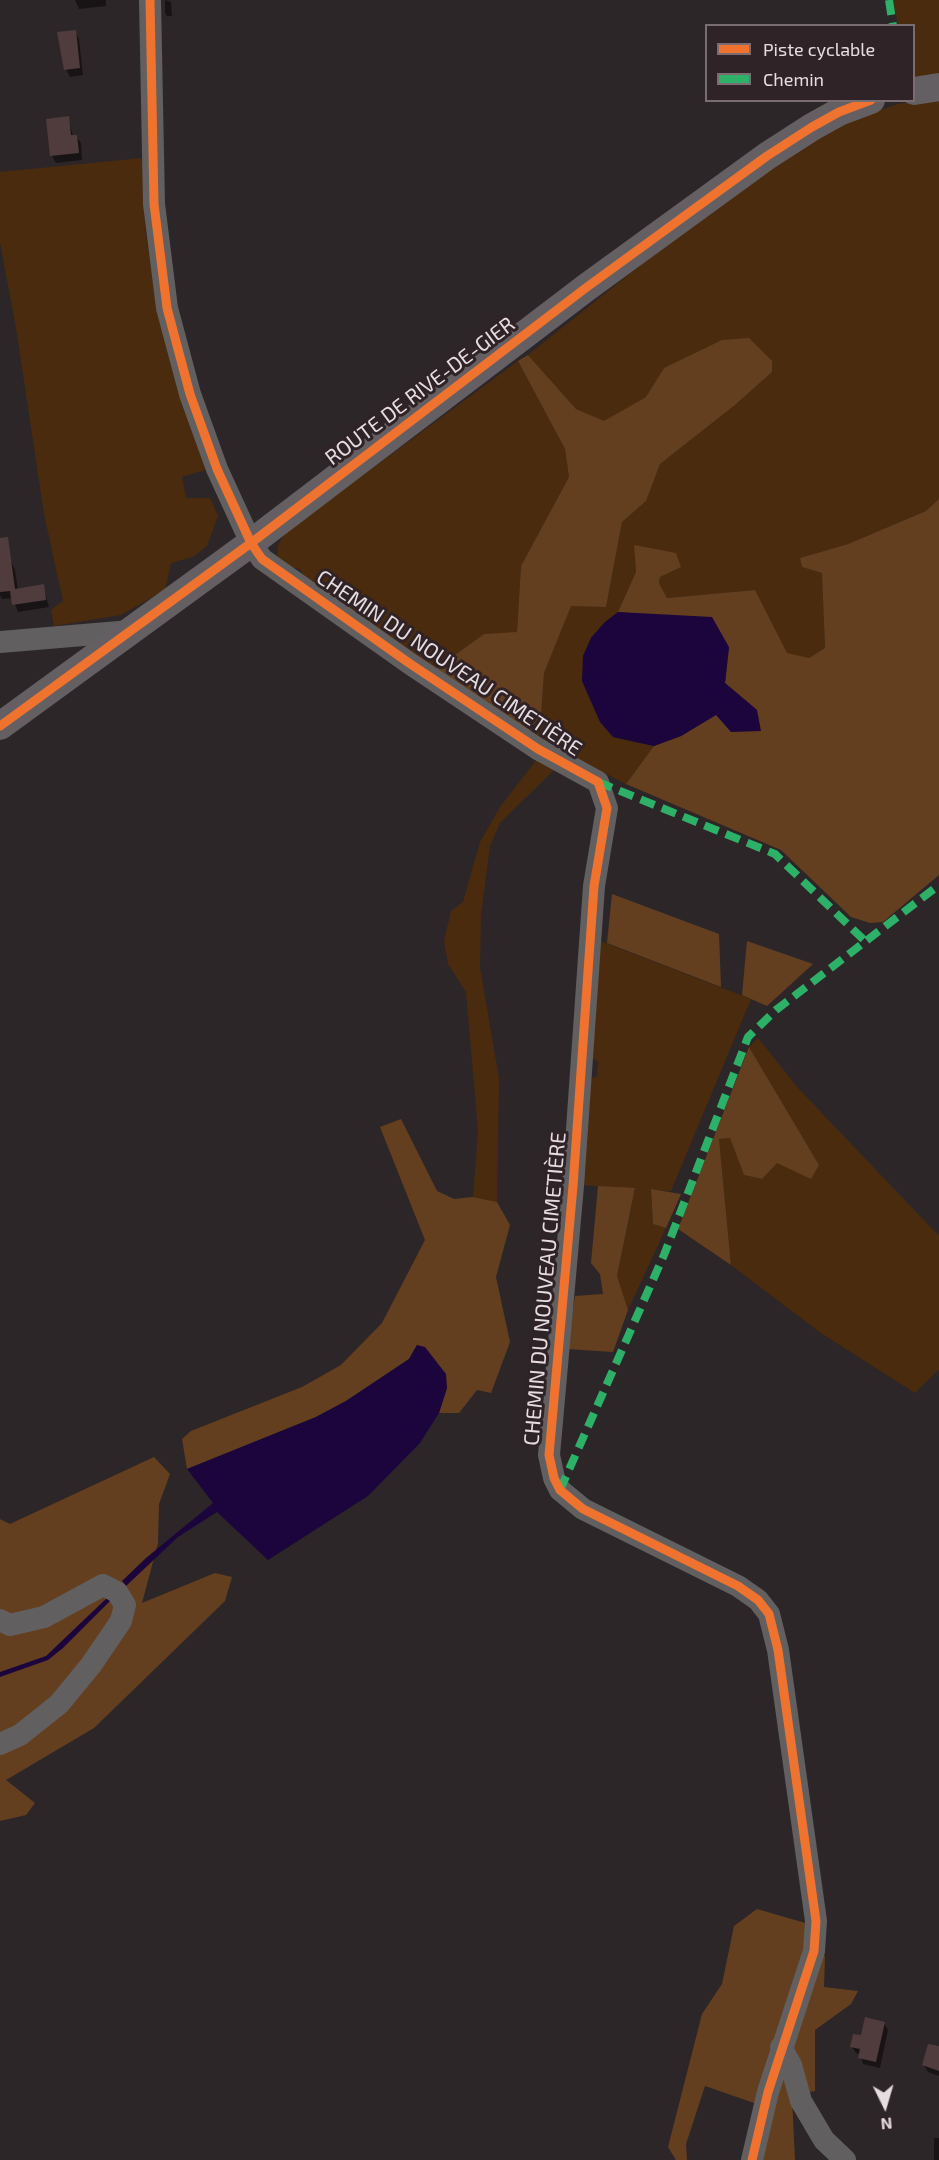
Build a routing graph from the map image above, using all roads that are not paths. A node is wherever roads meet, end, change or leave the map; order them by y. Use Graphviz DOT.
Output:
graph roads {
  1 [pos="150,0"];
  2 [pos="939,87"];
  3 [pos="915,91"];
  4 [pos="867,102"];
  5 [pos="251,543"];
  6 [pos="132,631"];
  7 [pos="0,642"];
  8 [pos="0,726"];
  9 [pos="0,1620"];
  10 [pos="0,1743"];
  11 [pos="781,2047"];
  12 [pos="752,2160"];
  13 [pos="845,2160"];
  1 -- 5 [label="street, CHEMIN DU NOUVEAU CIMETIÈRE"];
  2 -- 3 [label="main road"];
  4 -- 5 [label="main road, ROUTE DE RIVE-DE-GIER"];
  5 -- 6 [label="main road, ROUTE DE RIVE-DE-GIER"];
  5 -- 11 [label="street, CHEMIN DU NOUVEAU CIMETIÈRE"];
  6 -- 7 [label="street"];
  6 -- 8 [label="main road, ROUTE DE RIVE-DE-GIER"];
  9 -- 10 [label="street"];
  11 -- 12 [label="street, CHEMIN DU NOUVEAU CIMETIÈRE"];
  11 -- 13 [label="street"];
}
